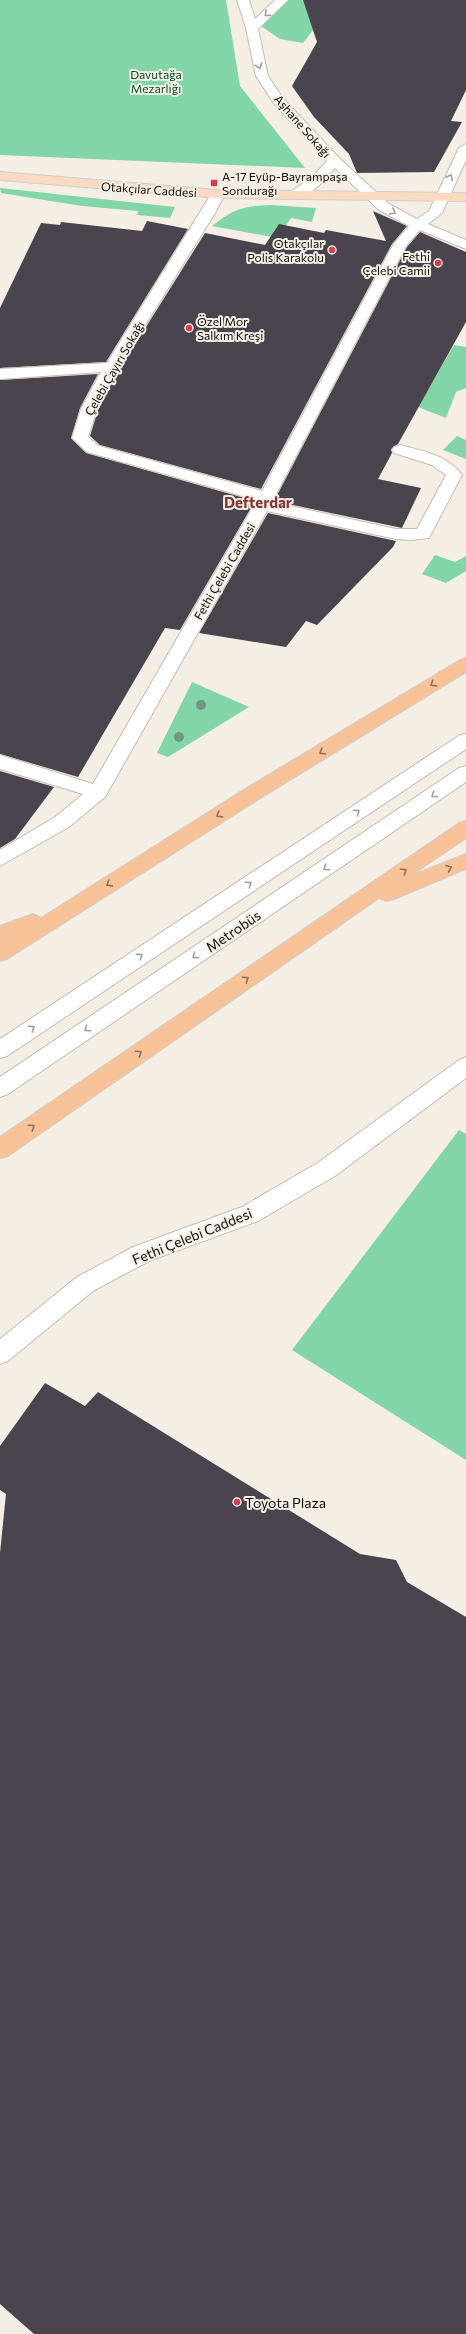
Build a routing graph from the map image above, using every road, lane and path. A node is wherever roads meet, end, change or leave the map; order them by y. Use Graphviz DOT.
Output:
graph roads {
  1 [pos="243,0"];
  2 [pos="282,0"];
  3 [pos="252,28"];
  4 [pos="464,157"];
  5 [pos="334,161"];
  6 [pos="0,176"];
  7 [pos="218,194"];
  8 [pos="297,194"];
  9 [pos="372,194"];
  10 [pos="442,197"];
  11 [pos="466,197"];
  12 [pos="418,224"];
  13 [pos="466,246"];
  14 [pos="112,367"];
  15 [pos="0,374"];
  16 [pos="400,450"];
  17 [pos="264,501"];
  18 [pos="466,664"];
  19 [pos="466,740"];
  20 [pos="0,762"];
  21 [pos="466,773"];
  22 [pos="98,792"];
  23 [pos="466,828"];
  24 [pos="0,859"];
  25 [pos="466,861"];
  26 [pos="348,909"];
  27 [pos="66,911"];
  28 [pos="0,934"];
  29 [pos="0,953"];
  30 [pos="0,1050"];
  31 [pos="463,1072"];
  32 [pos="0,1088"];
  33 [pos="0,1150"];
  34 [pos="0,1353"];
  1 -- 3 [label="street, Aşhane Sokağı"];
  2 -- 3 [label="street, one-way"];
  3 -- 5 [label="street, Aşhane Sokağı, one-way"];
  10 -- 4 [label="street, Fethi Çelebi Caddesi, one-way"];
  5 -- 8 [label="street"];
  5 -- 9 [label="street, Aşhane Sokağı"];
  6 -- 7 [label="main road, Otakçılar Caddesi"];
  7 -- 8 [label="main road, Otakçılar Caddesi"];
  7 -- 14 [label="street, Çelebi Çayırı Sokağı"];
  8 -- 9 [label="main road, Otakçılar Caddesi"];
  9 -- 10 [label="main road, Otakçılar Caddesi"];
  9 -- 12 [label="street, Aşhane Sokağı, one-way"];
  10 -- 11 [label="main road, Otakçılar Caddesi"];
  10 -- 12 [label="street, Fethi Çelebi Caddesi"];
  12 -- 13 [label="street, Aşhane Sokağı"];
  12 -- 17 [label="street, Fethi Çelebi Caddesi"];
  14 -- 15 [label="street"];
  14 -- 17 [label="street, Çelebi Çayırı Sokağı"];
  16 -- 17 [label="street"];
  17 -- 22 [label="street, Fethi Çelebi Caddesi"];
  18 -- 27 [label="highway, one-way"];
  30 -- 19 [label="street, one-way"];
  20 -- 22 [label="street"];
  21 -- 32 [label="street, Metrobüs, one-way"];
  22 -- 24 [label="street"];
  26 -- 23 [label="highway, one-way"];
  26 -- 25 [label="highway, one-way"];
  33 -- 26 [label="highway, one-way"];
  27 -- 28 [label="highway"];
  27 -- 29 [label="highway"];
  31 -- 34 [label="street, Fethi Çelebi Caddesi"];
}
